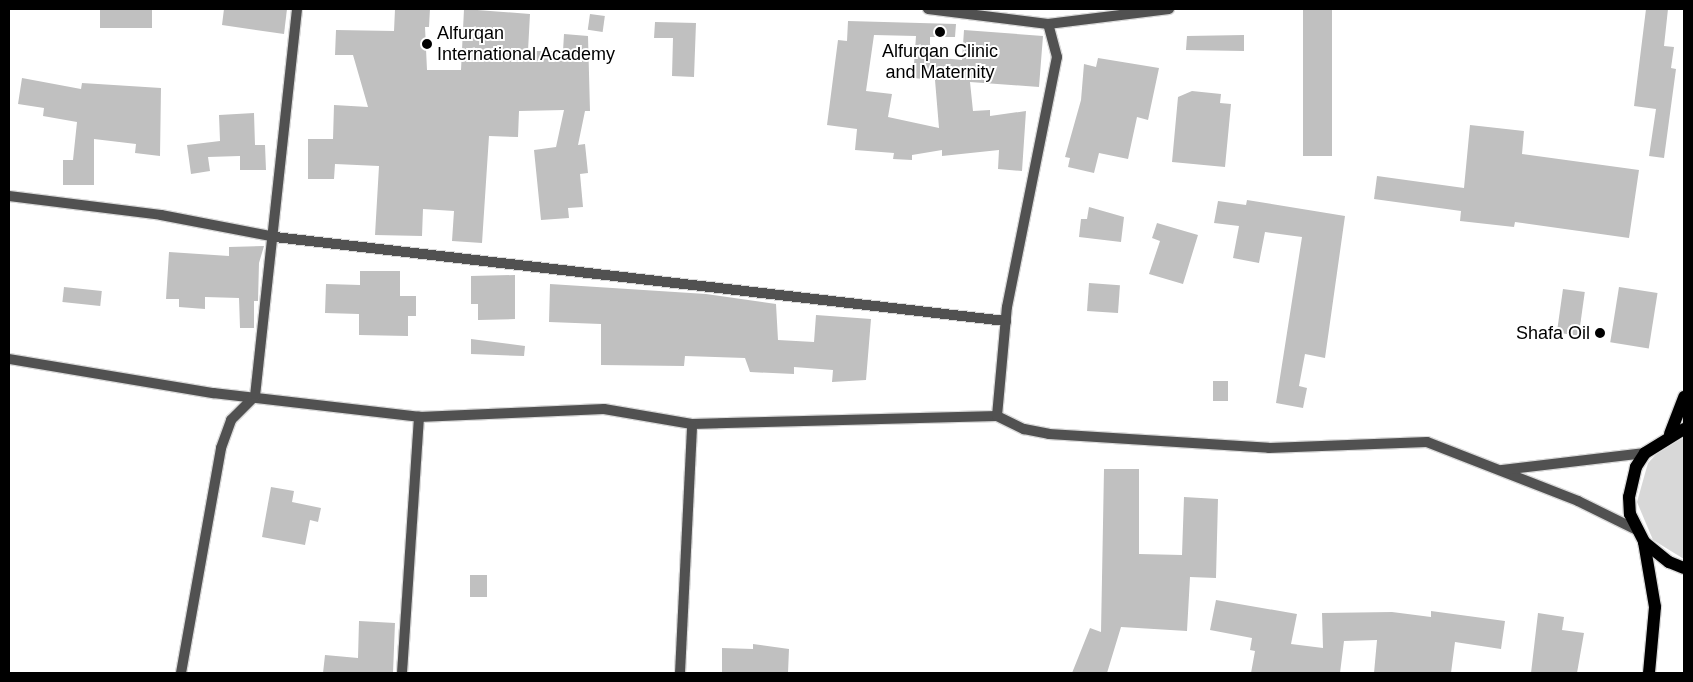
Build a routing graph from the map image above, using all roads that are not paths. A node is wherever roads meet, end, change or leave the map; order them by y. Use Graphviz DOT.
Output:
graph roads {
  1 [pos="297,9"];
  2 [pos="928,9"];
  3 [pos="1169,9"];
  4 [pos="1048,24"];
  5 [pos="9,196"];
  6 [pos="275,237"];
  7 [pos="1006,321"];
  8 [pos="9,359"];
  9 [pos="255,396"];
  10 [pos="1684,397"];
  11 [pos="997,416"];
  12 [pos="419,417"];
  13 [pos="692,424"];
  14 [pos="1684,429"];
  15 [pos="1670,434"];
  16 [pos="1645,453"];
  17 [pos="1501,471"];
  18 [pos="1635,528"];
  19 [pos="1644,542"];
  20 [pos="1684,568"];
  21 [pos="181,673"];
  22 [pos="402,673"];
  23 [pos="680,673"];
  24 [pos="1648,673"];
  1 -- 6 [label="street"];
  2 -- 4 [label="street"];
  3 -- 4 [label="street"];
  4 -- 7 [label="street"];
  5 -- 6 [label="street"];
  6 -- 7 [label="street"];
  6 -- 9 [label="street"];
  7 -- 11 [label="street"];
  8 -- 9 [label="street"];
  9 -- 12 [label="street"];
  9 -- 21 [label="street"];
  10 -- 15 [label="main road"];
  11 -- 13 [label="street"];
  11 -- 17 [label="street"];
  12 -- 13 [label="street"];
  12 -- 22 [label="street"];
  13 -- 23 [label="street"];
  14 -- 15 [label="main road"];
  15 -- 16 [label="main road"];
  16 -- 17 [label="street"];
  16 -- 18 [label="main road"];
  17 -- 18 [label="street"];
  18 -- 19 [label="main road"];
  19 -- 20 [label="main road"];
  19 -- 24 [label="main road"];
}
